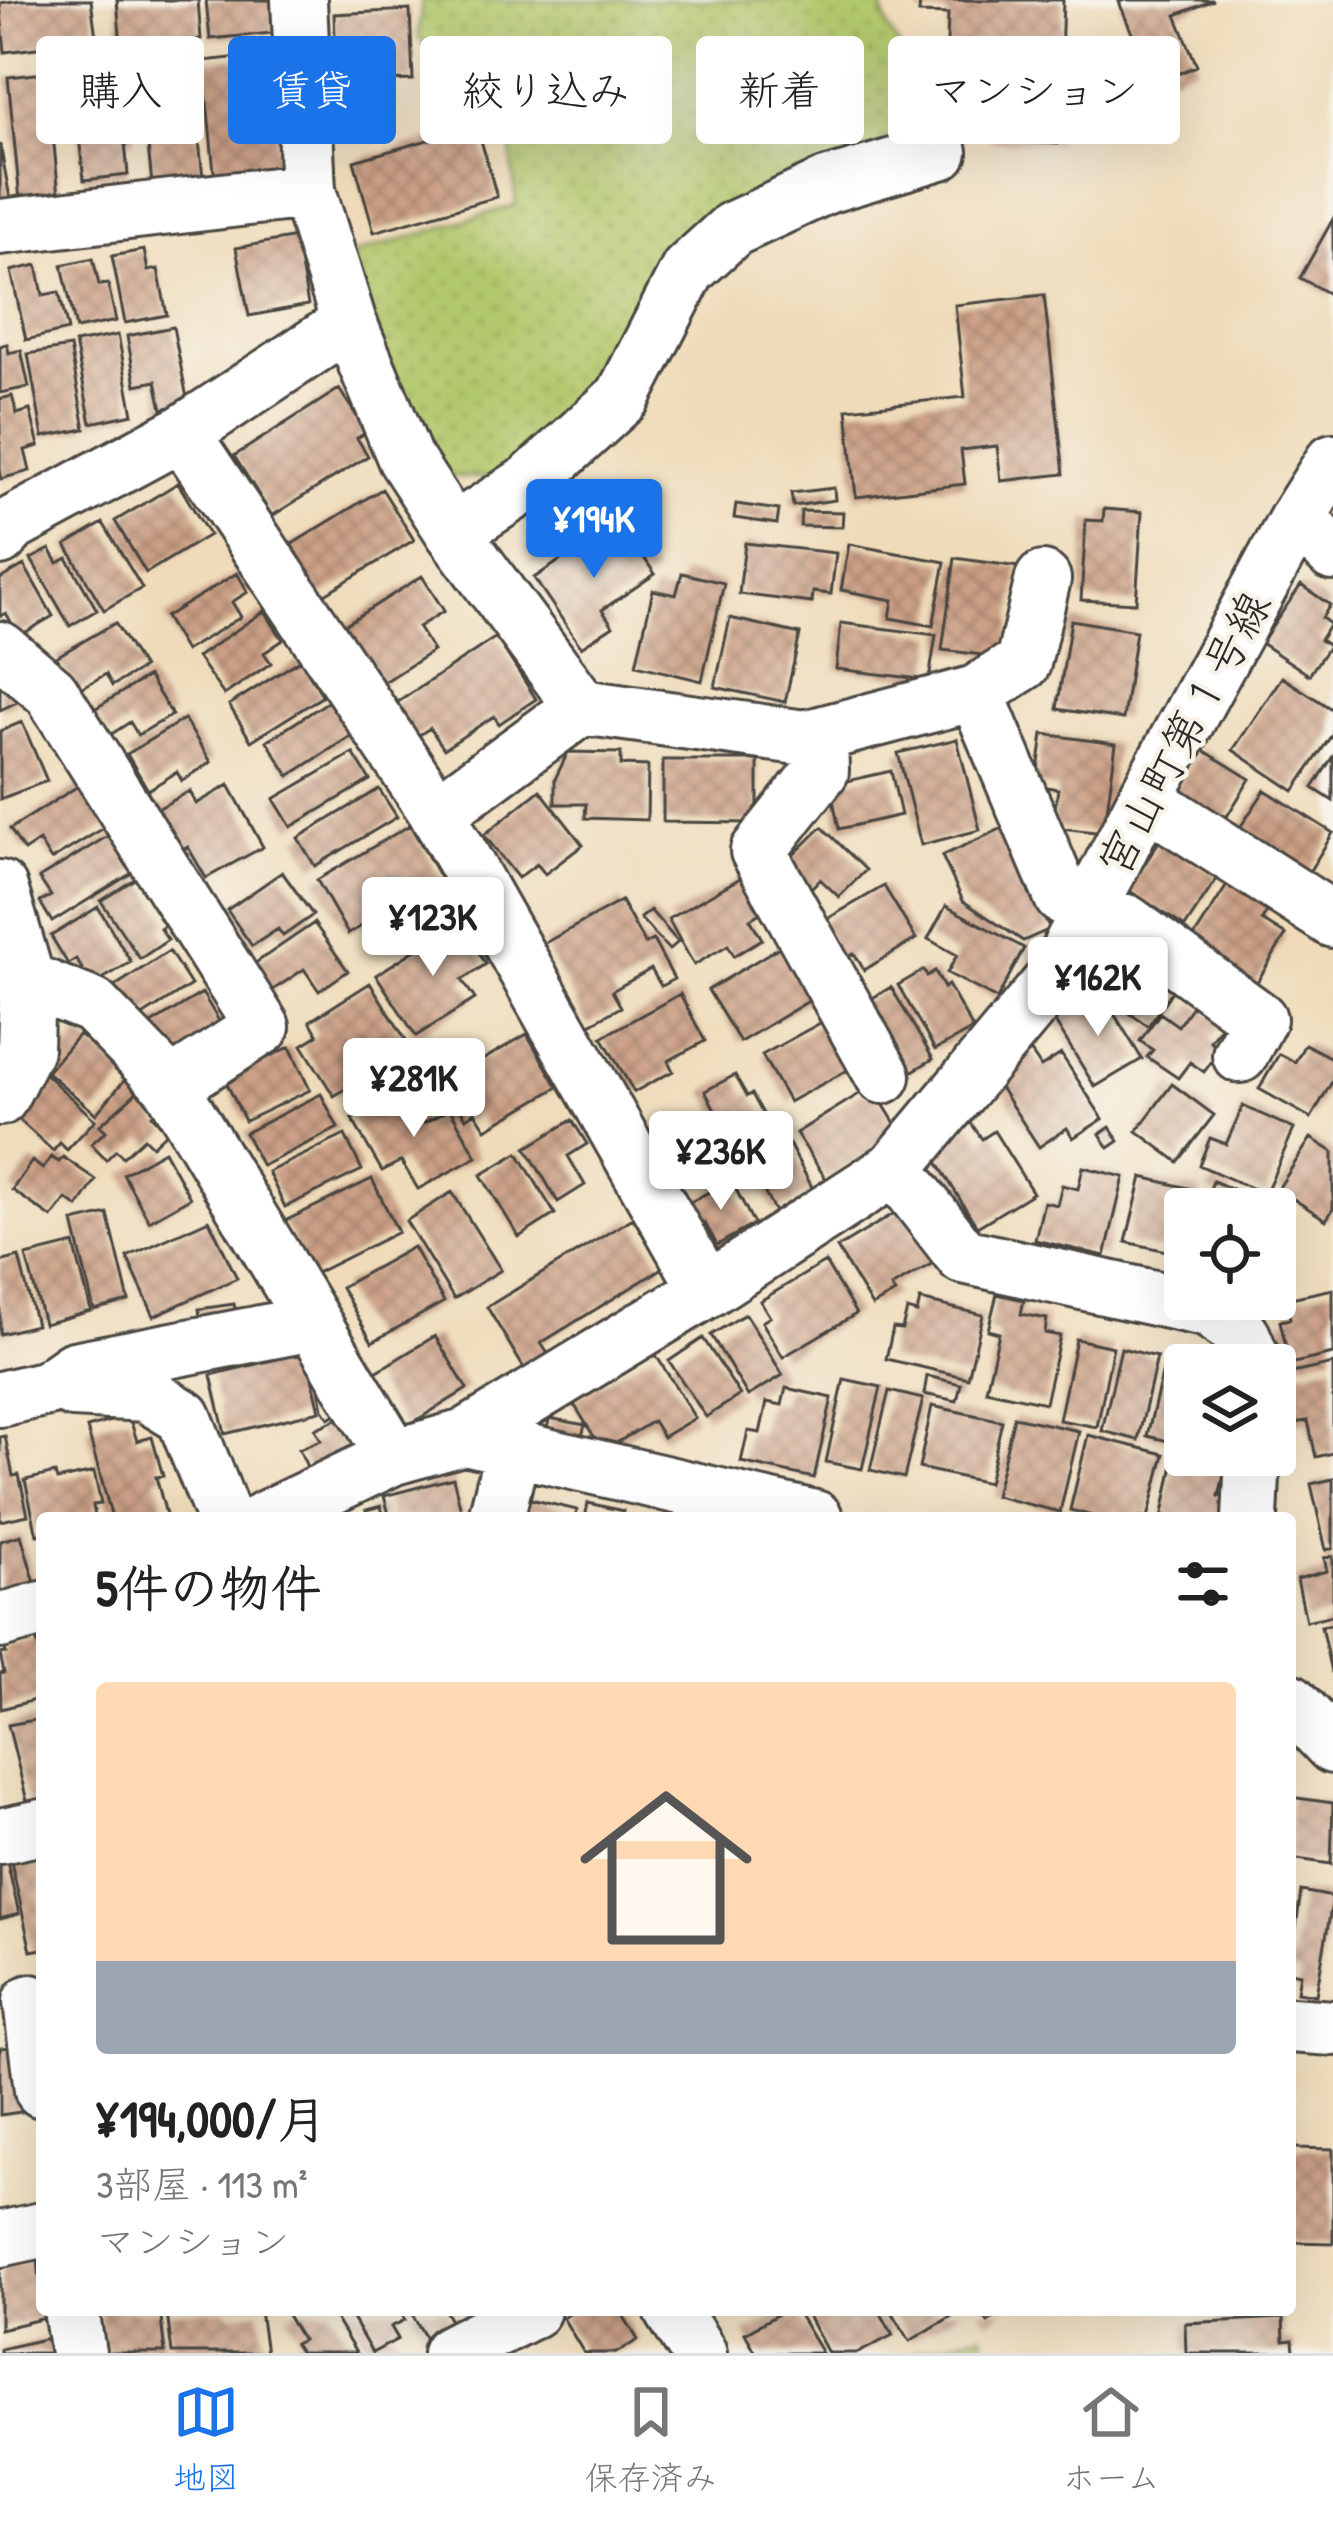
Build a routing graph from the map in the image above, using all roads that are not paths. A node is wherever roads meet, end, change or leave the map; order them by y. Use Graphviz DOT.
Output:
graph roads {
  1 [pos="298,0"];
  2 [pos="940,152"];
  3 [pos="308,190"];
  4 [pos="0,227"];
  5 [pos="349,323"];
  6 [pos="182,433"];
  7 [pos="1333,461"];
  8 [pos="453,532"];
  9 [pos="1315,535"];
  10 [pos="0,538"];
  11 [pos="1043,579"];
  12 [pos="0,649"];
  13 [pos="976,693"];
  14 [pos="582,707"];
  15 [pos="820,734"];
  16 [pos="1144,800"];
  17 [pos="437,813"];
  18 [pos="0,888"];
  19 [pos="1090,912"];
  20 [pos="1333,920"];
  21 [pos="27,980"];
  22 [pos="1240,1055"];
  23 [pos="883,1076"];
  24 [pos="171,1086"];
  25 [pos="0,1098"];
  26 [pos="896,1168"];
  27 [pos="707,1290"];
  28 [pos="313,1323"];
  29 [pos="1246,1344"];
  30 [pos="23,1393"];
  31 [pos="489,1443"];
  32 [pos="394,1457"];
  33 [pos="1251,1476"];
  34 [pos="222,1512"];
  35 [pos="279,1512"];
  36 [pos="495,1512"];
  37 [pos="789,1512"];
  38 [pos="1250,1512"];
  39 [pos="36,1611"];
  40 [pos="0,1621"];
  41 [pos="1296,1707"];
  42 [pos="1333,1746"];
  43 [pos="36,1828"];
  44 [pos="0,1836"];
  45 [pos="24,2000"];
  46 [pos="1296,2025"];
  47 [pos="1333,2028"];
  48 [pos="36,2060"];
  49 [pos="36,2231"];
  50 [pos="0,2239"];
  51 [pos="72,2316"];
  52 [pos="521,2316"];
  53 [pos="78,2353"];
  54 [pos="450,2353"];
  1 -- 3 [label="street"];
  2 -- 8 [label="street"];
  3 -- 4 [label="street"];
  3 -- 5 [label="street"];
  5 -- 6 [label="street"];
  5 -- 8 [label="street"];
  6 -- 10 [label="street"];
  6 -- 17 [label="street"];
  7 -- 9 [label="street, 宮山町第１号線"];
  8 -- 14 [label="street"];
  9 -- 16 [label="street, 宮山町第１号線"];
  11 -- 13 [label="street"];
  12 -- 24 [label="street"];
  13 -- 15 [label="street"];
  13 -- 19 [label="street"];
  14 -- 15 [label="street"];
  14 -- 17 [label="street"];
  15 -- 23 [label="street"];
  16 -- 19 [label="street, 宮山町第１号線"];
  16 -- 20 [label="street"];
  17 -- 27 [label="street"];
  18 -- 21 [label="street"];
  19 -- 22 [label="street"];
  19 -- 26 [label="street, 宮山町第１号線"];
  21 -- 24 [label="street"];
  21 -- 25 [label="street"];
  24 -- 28 [label="street"];
  26 -- 27 [label="street, 宮山町第１号線"];
  26 -- 29 [label="street"];
  27 -- 31 [label="street, 宮山町第１号線"];
  28 -- 30 [label="street"];
  28 -- 32 [label="street"];
  30 -- 34 [label="street"];
  31 -- 32 [label="street"];
  31 -- 36 [label="street"];
  31 -- 37 [label="street"];
  32 -- 35 [label="street"];
  33 -- 38 [label="street"];
  39 -- 40 [label="street"];
  41 -- 42 [label="street"];
  43 -- 44 [label="street"];
  45 -- 48 [label="street"];
  46 -- 47 [label="street"];
  49 -- 50 [label="street"];
  51 -- 53 [label="street"];
  52 -- 54 [label="street"];
}
